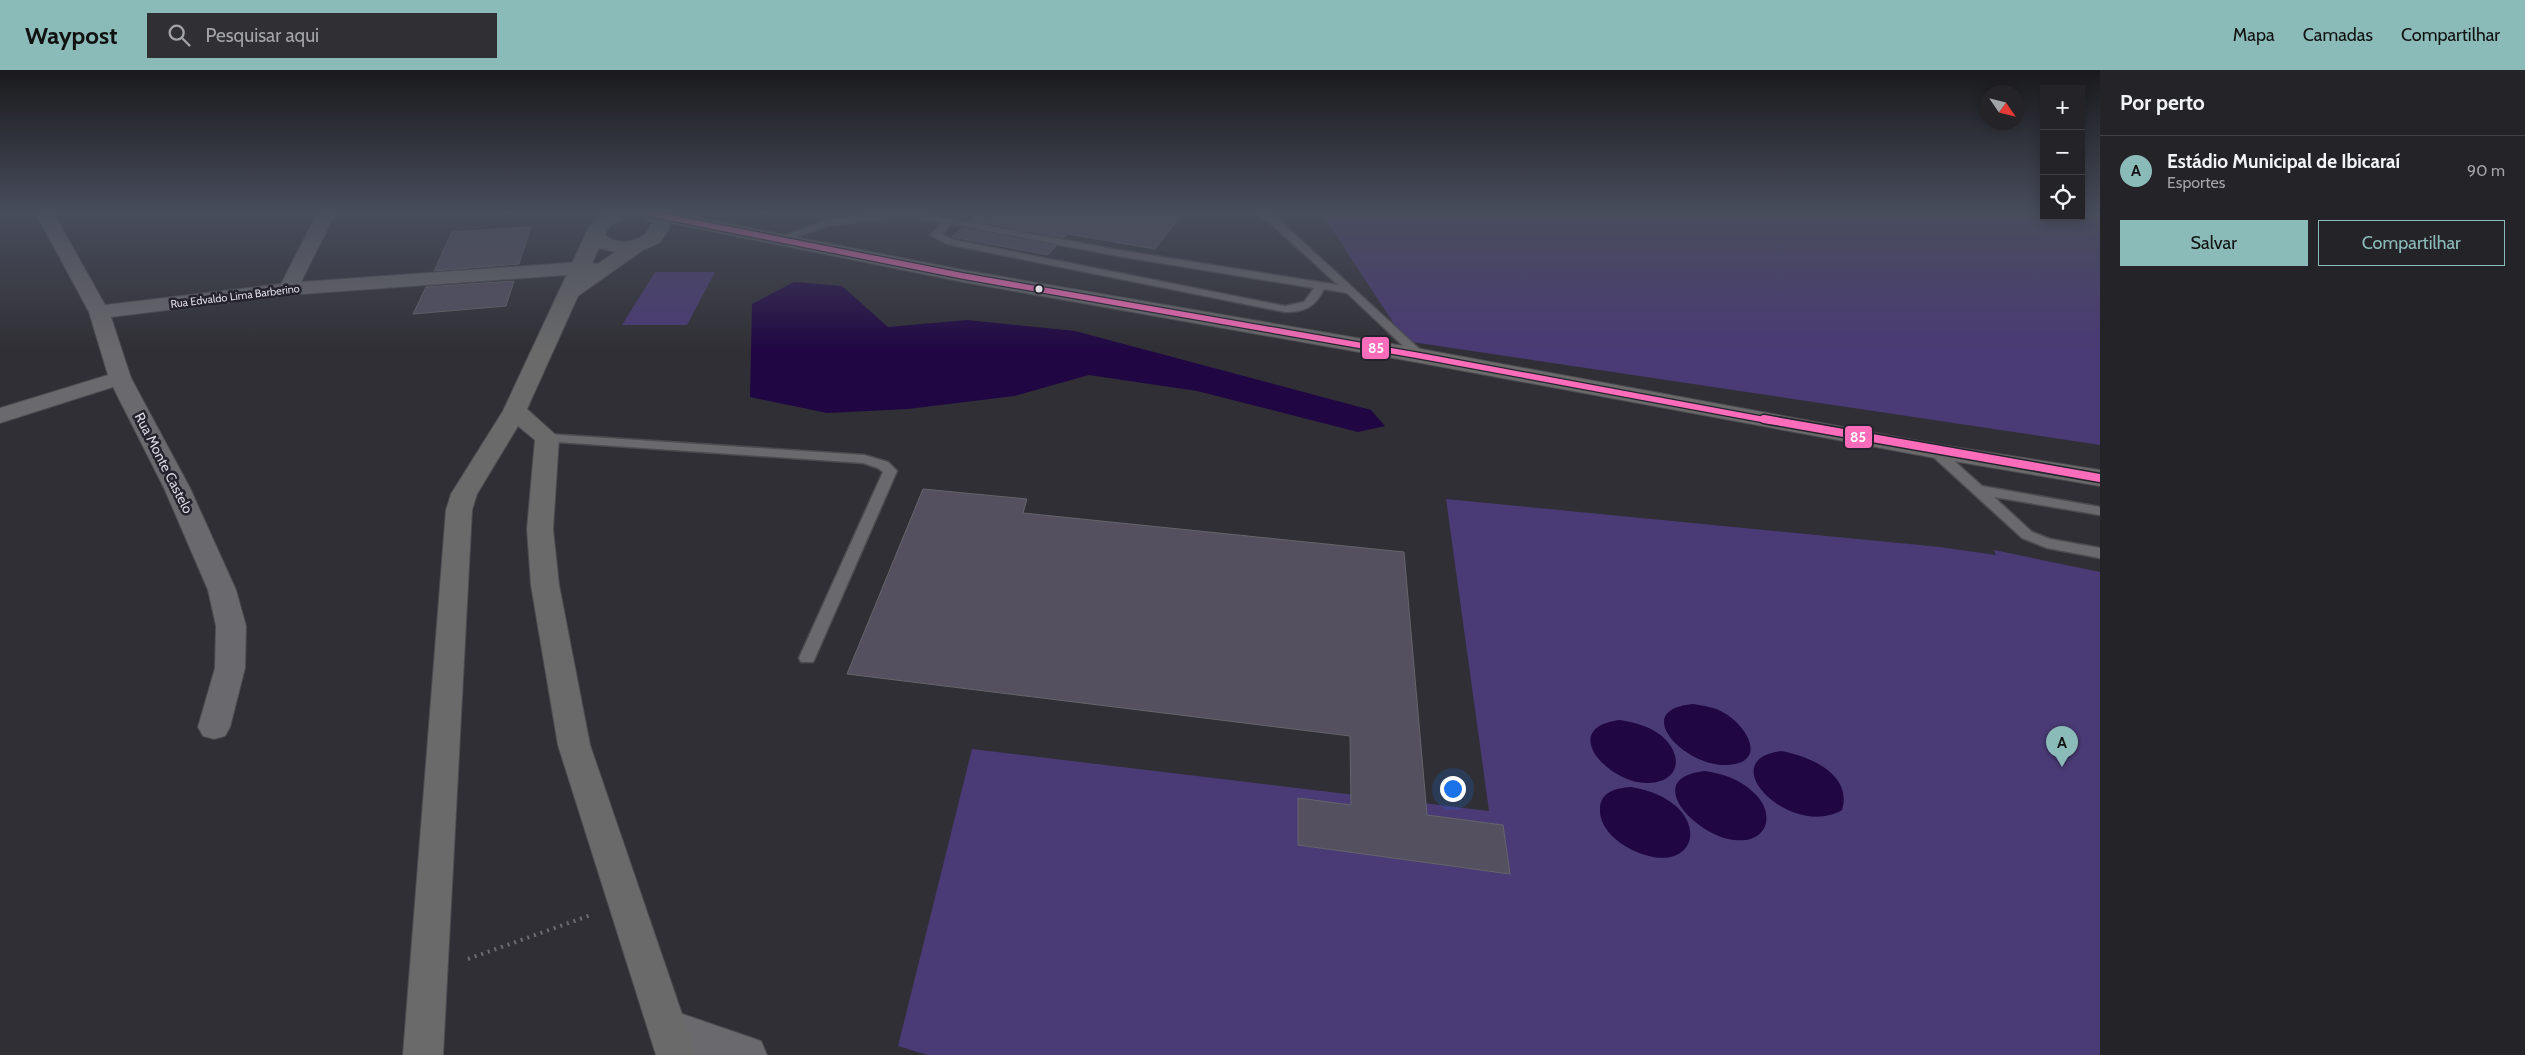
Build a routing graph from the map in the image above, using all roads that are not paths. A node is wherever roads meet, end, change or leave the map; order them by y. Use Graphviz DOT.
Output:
graph roads {
  1 [pos="69,258"];
  2 [pos="304,258"];
  3 [pos="584,258"];
  4 [pos="619,258"];
  5 [pos="870,258"];
  6 [pos="1031,258"];
  7 [pos="1150,258"];
  8 [pos="1315,258"];
  9 [pos="602,269"];
  10 [pos="575,280"];
  11 [pos="1321,285"];
  12 [pos="288,289"];
  13 [pos="1350,290"];
  14 [pos="99,312"];
  15 [pos="1421,356"];
  16 [pos="120,378"];
  17 [pos="515,411"];
  18 [pos="0,416"];
  19 [pos="547,438"];
  20 [pos="1935,451"];
  21 [pos="2100,478"];
  22 [pos="1978,490"];
  23 [pos="2100,511"];
  24 [pos="2100,553"];
  25 [pos="806,658"];
  26 [pos="214,727"];
  27 [pos="672,1042"];
  28 [pos="423,1055"];
  29 [pos="747,1055"];
  1 -- 14 [label="street, Rua Monte Castelo"];
  2 -- 12 [label="street"];
  3 -- 10 [label="main road"];
  4 -- 9 [label="main road"];
  5 -- 15 [label="main road"];
  6 -- 11 [label="lane"];
  7 -- 11 [label="lane"];
  8 -- 13 [label="lane"];
  9 -- 10 [label="street, Rua Edvaldo Lima Barberino"];
  10 -- 12 [label="street, Rua Edvaldo Lima Barberino"];
  10 -- 17 [label="main road"];
  11 -- 13 [label="lane"];
  12 -- 14 [label="street, Rua Edvaldo Lima Barberino"];
  13 -- 15 [label="lane"];
  14 -- 16 [label="street, Rua Monte Castelo"];
  15 -- 20 [label="main road"];
  16 -- 18 [label="street"];
  16 -- 26 [label="street, Rua Monte Castelo"];
  17 -- 19 [label="main road"];
  17 -- 28 [label="main road"];
  19 -- 25 [label="lane"];
  19 -- 27 [label="main road"];
  20 -- 21 [label="main road"];
  20 -- 22 [label="lane"];
  22 -- 23 [label="lane"];
  22 -- 24 [label="lane"];
  27 -- 29 [label="street"];
}
